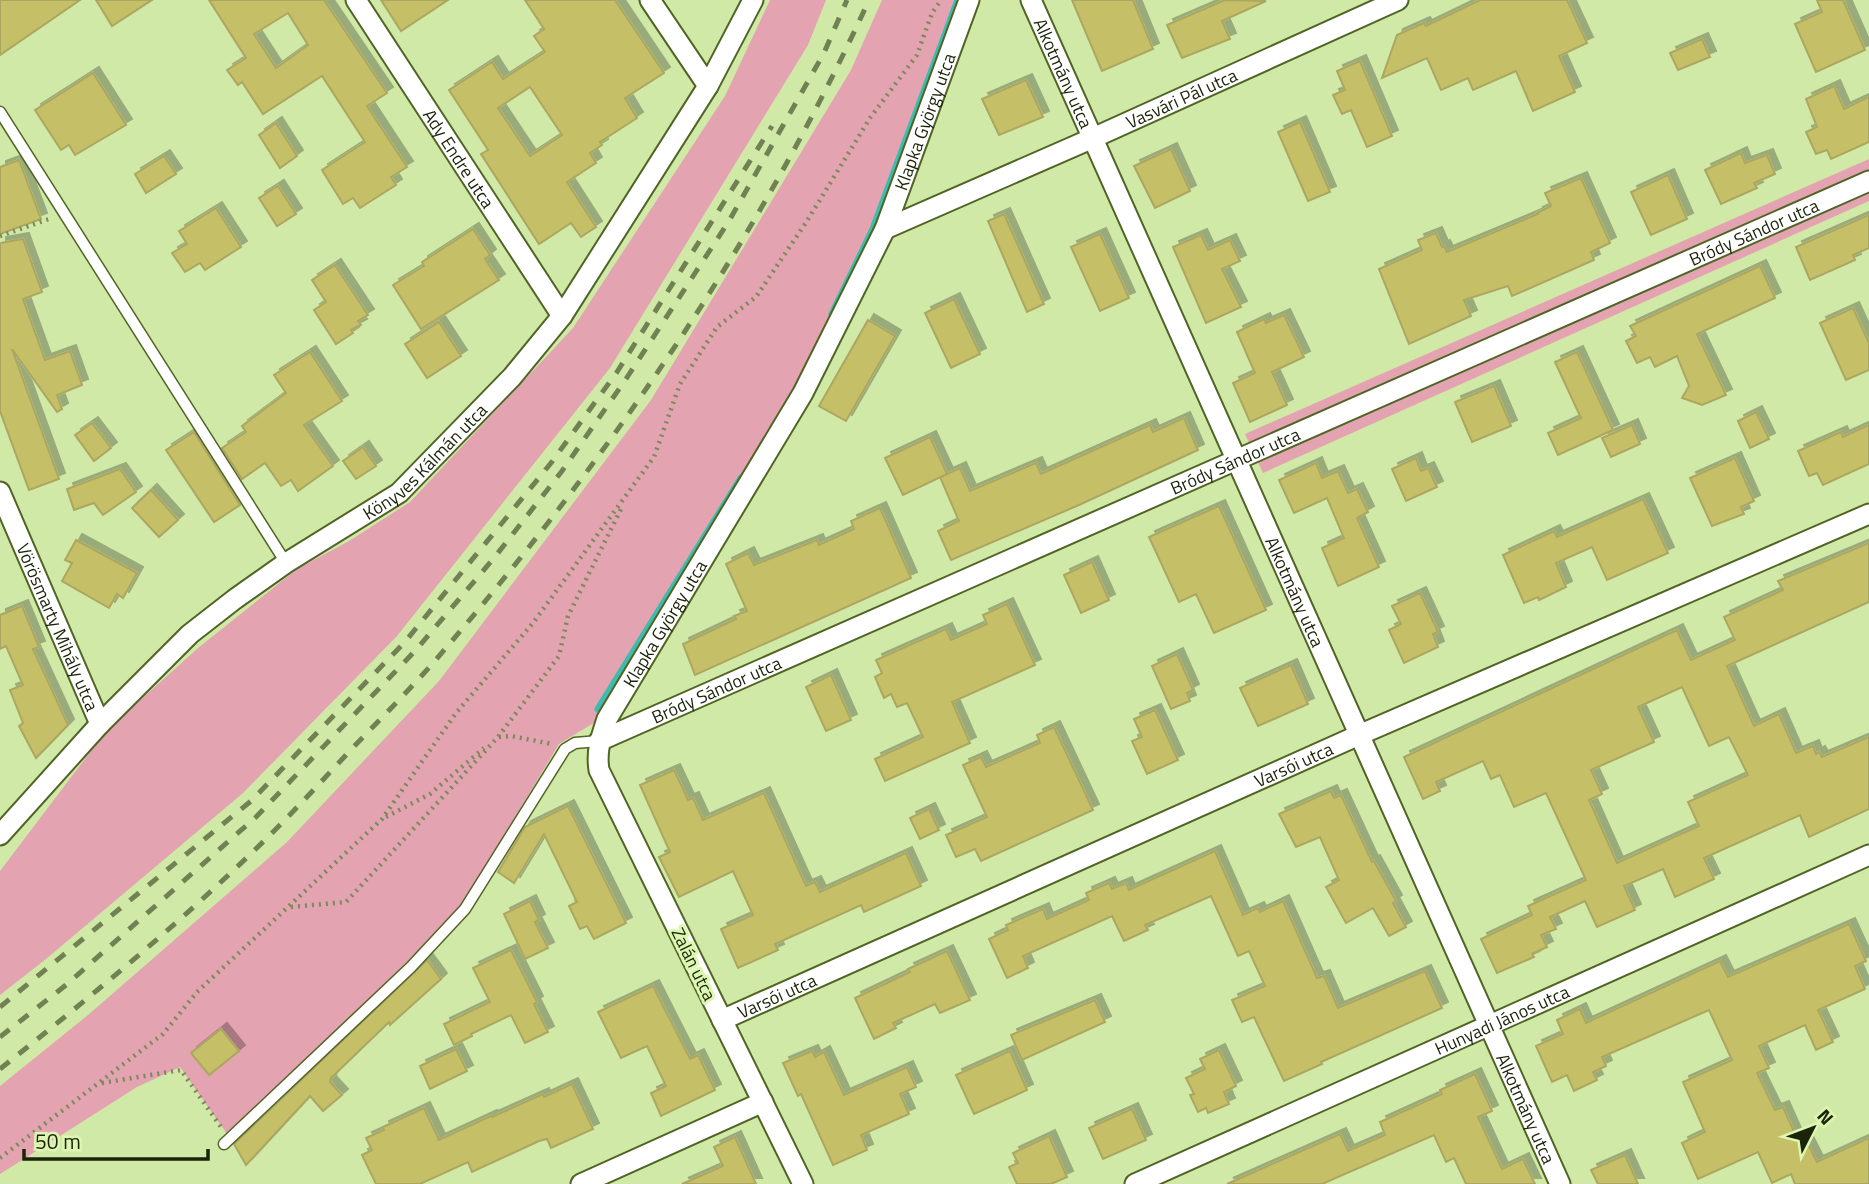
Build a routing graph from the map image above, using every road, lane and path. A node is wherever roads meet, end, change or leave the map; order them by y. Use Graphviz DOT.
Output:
graph roads {
  1 [pos="356,0"];
  2 [pos="650,0"];
  3 [pos="753,0"];
  4 [pos="936,0"];
  5 [pos="941,0"];
  6 [pos="970,0"];
  7 [pos="1031,0"];
  8 [pos="1398,0"];
  9 [pos="932,13"];
  10 [pos="708,86"];
  11 [pos="0,113"];
  12 [pos="1093,138"];
  13 [pos="1869,181"];
  14 [pos="57,216"];
  15 [pos="885,229"];
  16 [pos="0,236"];
  17 [pos="562,316"];
  18 [pos="1237,461"];
  19 [pos="0,492"];
  20 [pos="628,494"];
  21 [pos="1869,514"];
  22 [pos="286,563"];
  23 [pos="100,724"];
  24 [pos="1359,735"];
  25 [pos="498,737"];
  26 [pos="599,741"];
  27 [pos="565,750"];
  28 [pos="382,819"];
  29 [pos="0,835"];
  30 [pos="1869,855"];
  31 [pos="290,907"];
  32 [pos="722,1020"];
  33 [pos="1489,1025"];
  34 [pos="99,1084"];
  35 [pos="762,1102"];
  36 [pos="227,1141"];
  37 [pos="0,1158"];
  38 [pos="582,1184"];
  39 [pos="803,1184"];
  40 [pos="1135,1184"];
  41 [pos="1560,1184"];
  1 -- 17 [label="street, Ady Endre utca"];
  2 -- 10 [label="street"];
  3 -- 10 [label="street, Könyves Kálmán utca"];
  4 -- 9 [label="path"];
  5 -- 9 [label="path"];
  6 -- 15 [label="street, Klapka György utca"];
  7 -- 12 [label="street, Alkotmány utca"];
  8 -- 12 [label="street, Vasvári Pál utca"];
  9 -- 20 [label="path"];
  10 -- 17 [label="street, Könyves Kálmán utca"];
  11 -- 22 [label="lane"];
  12 -- 15 [label="street, Vasvári Pál utca"];
  12 -- 18 [label="street, Alkotmány utca"];
  13 -- 18 [label="street, Bródy Sándor utca"];
  14 -- 16 [label="path"];
  15 -- 26 [label="street, Klapka György utca"];
  17 -- 22 [label="street, Könyves Kálmán utca"];
  18 -- 24 [label="street, Alkotmány utca"];
  18 -- 26 [label="street, Bródy Sándor utca"];
  19 -- 23 [label="street, Vörösmarty Mihály utca"];
  20 -- 25 [label="path"];
  20 -- 28 [label="path"];
  21 -- 24 [label="street, Varsói utca"];
  22 -- 23 [label="street, Könyves Kálmán utca"];
  23 -- 29 [label="street, Könyves Kálmán utca"];
  24 -- 32 [label="street, Varsói utca"];
  24 -- 33 [label="street, Alkotmány utca"];
  25 -- 27 [label="path"];
  25 -- 28 [label="path"];
  25 -- 31 [label="path"];
  26 -- 27 [label="lane"];
  26 -- 32 [label="street, Zalán utca"];
  27 -- 36 [label="lane"];
  28 -- 31 [label="path"];
  30 -- 33 [label="street, Hunyadi János utca"];
  31 -- 34 [label="path"];
  32 -- 35 [label="street, Zalán utca"];
  33 -- 40 [label="street, Hunyadi János utca"];
  33 -- 41 [label="street, Alkotmány utca"];
  34 -- 36 [label="path"];
  34 -- 37 [label="path"];
  35 -- 38 [label="street"];
  35 -- 39 [label="street, Zalán utca"];
}
